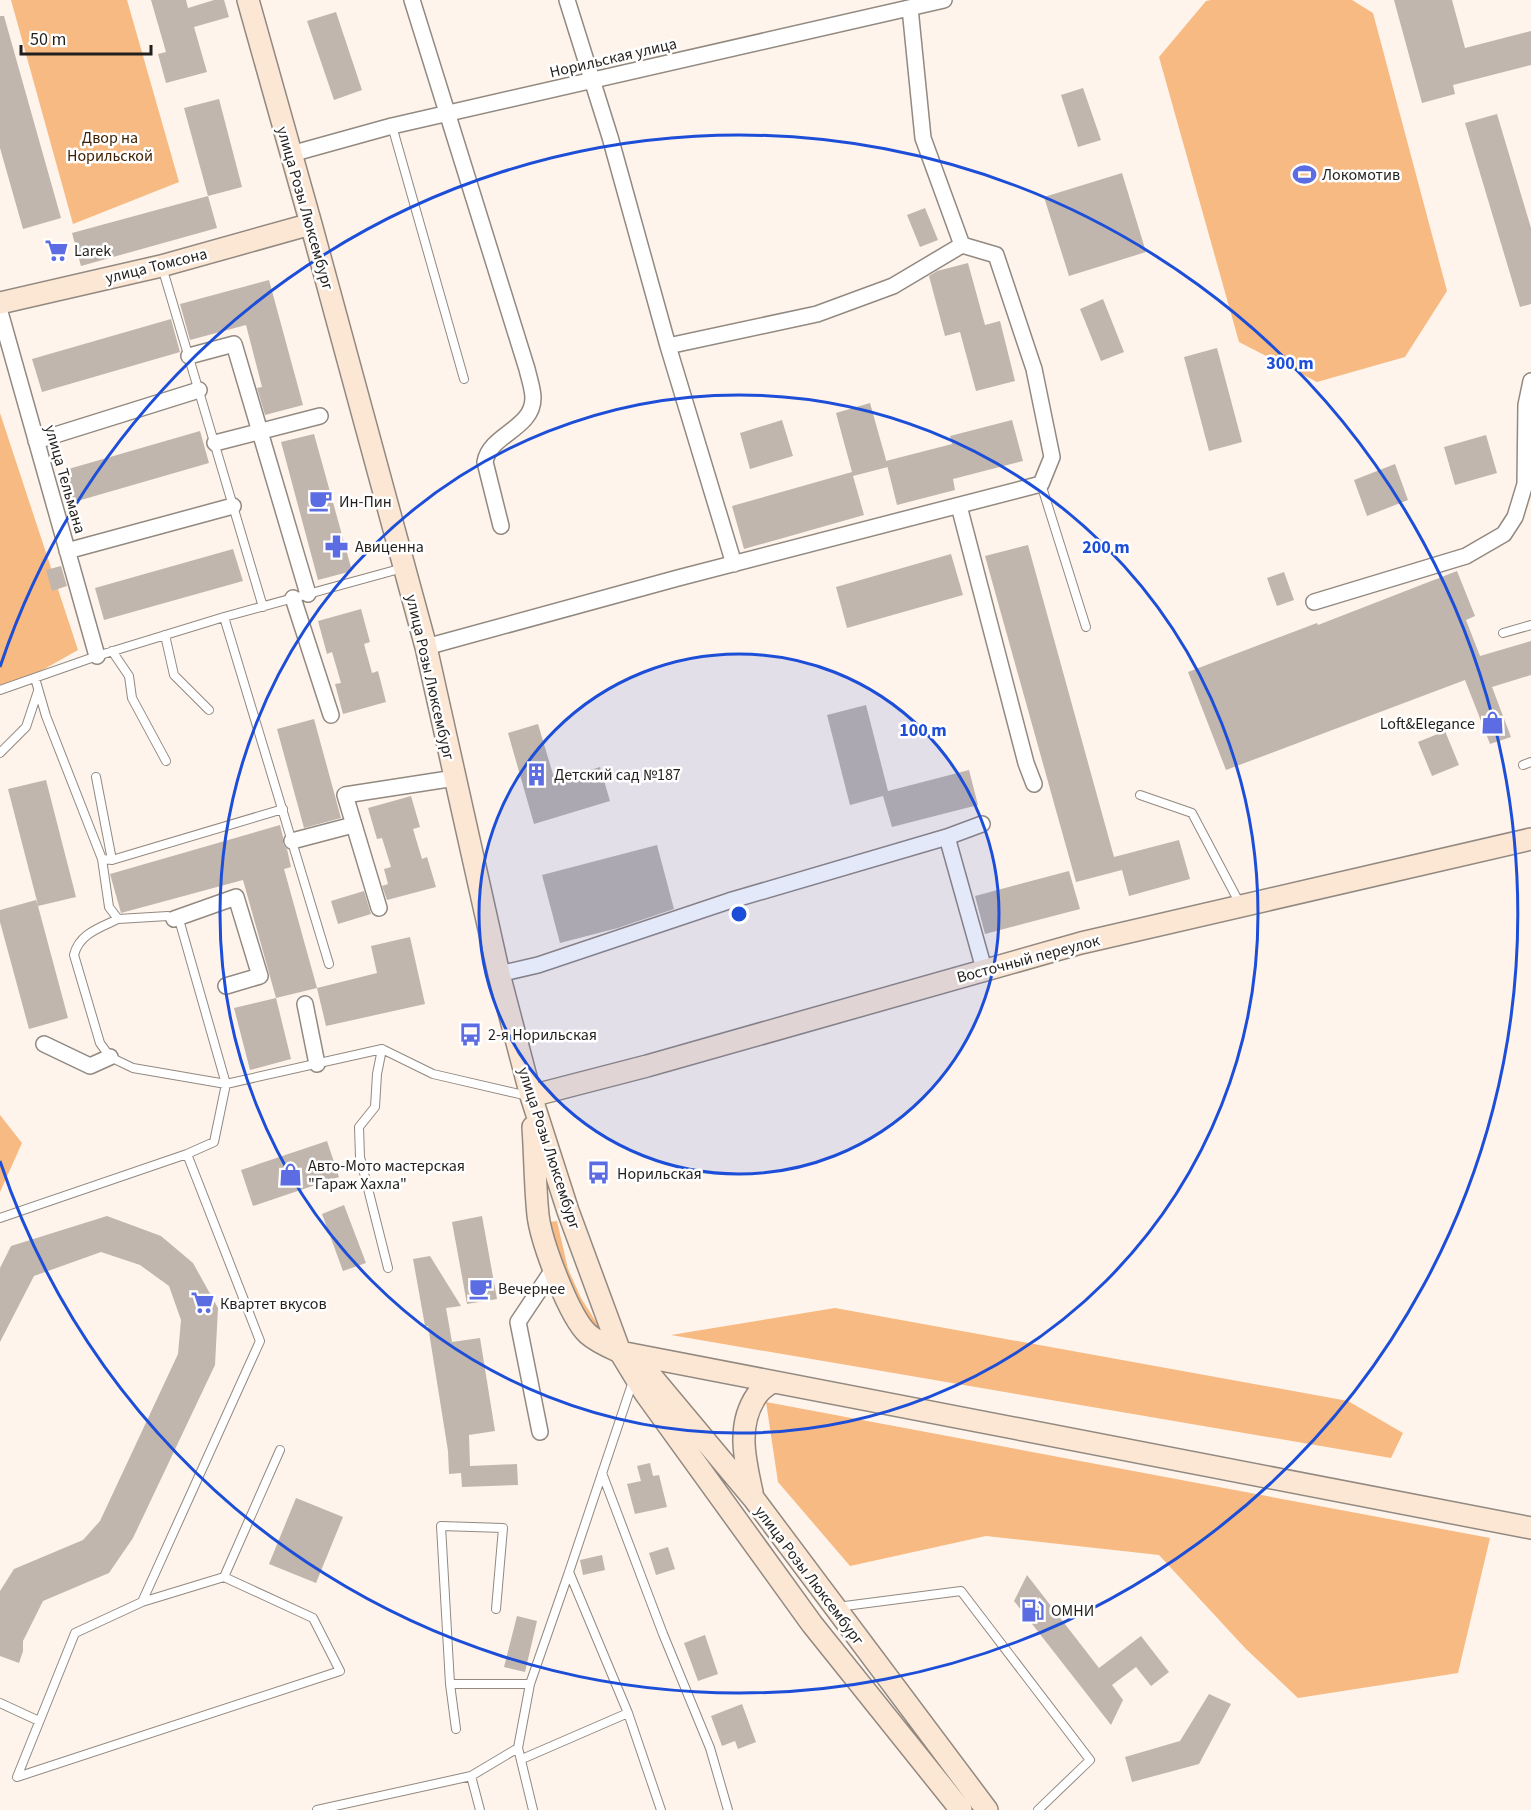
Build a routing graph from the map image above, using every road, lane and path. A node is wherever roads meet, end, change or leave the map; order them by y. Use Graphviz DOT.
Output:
graph roads {
  1 [pos="248,0"];
  2 [pos="412,0"];
  3 [pos="567,0"];
  4 [pos="938,1"];
  5 [pos="910,8"];
  6 [pos="592,80"];
  7 [pos="447,113"];
  8 [pos="392,126"];
  9 [pos="291,154"];
  10 [pos="311,224"];
  11 [pos="962,245"];
  12 [pos="161,266"];
  13 [pos="0,303"];
  14 [pos="0,312"];
  15 [pos="668,346"];
  16 [pos="189,356"];
  17 [pos="464,379"];
  18 [pos="1531,381"];
  19 [pos="199,390"];
  20 [pos="320,416"];
  21 [pos="260,432"];
  22 [pos="36,441"];
  23 [pos="215,443"];
  24 [pos="1041,484"];
  25 [pos="233,506"];
  26 [pos="958,506"];
  27 [pos="501,526"];
  28 [pos="67,551"];
  29 [pos="734,564"];
  30 [pos="405,568"];
  31 [pos="308,594"];
  32 [pos="293,598"];
  33 [pos="1314,602"];
  34 [pos="263,606"];
  35 [pos="224,617"];
  36 [pos="1531,625"];
  37 [pos="1086,627"];
  38 [pos="1503,633"];
  39 [pos="165,635"];
  40 [pos="426,647"];
  41 [pos="112,651"];
  42 [pos="97,656"];
  43 [pos="35,678"];
  44 [pos="0,690"];
  45 [pos="39,690"];
  46 [pos="209,710"];
  47 [pos="331,715"];
  48 [pos="0,753"];
  49 [pos="166,761"];
  50 [pos="96,777"];
  51 [pos="455,778"];
  52 [pos="1034,784"];
  53 [pos="1140,795"];
  54 [pos="283,809"];
  55 [pos="982,824"];
  56 [pos="353,825"];
  57 [pos="947,837"];
  58 [pos="1531,839"];
  59 [pos="292,841"];
  60 [pos="102,859"];
  61 [pos="112,860"];
  62 [pos="1241,906"];
  63 [pos="379,908"];
  64 [pos="118,919"];
  65 [pos="174,919"];
  66 [pos="329,964"];
  67 [pos="984,969"];
  68 [pos="499,974"];
  69 [pos="226,986"];
  70 [pos="304,1004"];
  71 [pos="44,1044"];
  72 [pos="382,1050"];
  73 [pos="110,1057"];
  74 [pos="317,1064"];
  75 [pos="226,1084"];
  76 [pos="531,1096"];
  77 [pos="187,1154"];
  78 [pos="0,1218"];
  79 [pos="388,1268"];
  80 [pos="554,1268"];
  81 [pos="620,1352"];
  82 [pos="635,1374"];
  83 [pos="771,1383"];
  84 [pos="540,1432"];
  85 [pos="280,1450"];
  86 [pos="603,1473"];
  87 [pos="754,1499"];
  88 [pos="1531,1528"];
  89 [pos="569,1572"];
  90 [pos="224,1578"];
  91 [pos="142,1602"];
  92 [pos="834,1608"];
  93 [pos="496,1610"];
  94 [pos="812,1624"];
  95 [pos="450,1684"];
  96 [pos="530,1684"];
  97 [pos="0,1703"];
  98 [pos="628,1713"];
  99 [pos="39,1721"];
  100 [pos="456,1729"];
  101 [pos="518,1748"];
  102 [pos="522,1759"];
  103 [pos="471,1776"];
  104 [pos="317,1810"];
  105 [pos="480,1810"];
  106 [pos="533,1810"];
  107 [pos="662,1810"];
  108 [pos="728,1810"];
  109 [pos="962,1810"];
  110 [pos="987,1810"];
  111 [pos="1038,1810"];
  1 -- 9 [label="main road, улица Розы Люксембург"];
  2 -- 7 [label="street"];
  3 -- 6 [label="street"];
  4 -- 5 [label="street, Норильская улица"];
  5 -- 6 [label="street, Норильская улица"];
  5 -- 11 [label="street"];
  6 -- 7 [label="street, Норильская улица"];
  6 -- 15 [label="street"];
  7 -- 8 [label="street, Норильская улица"];
  7 -- 27 [label="street"];
  8 -- 9 [label="street, Норильская улица"];
  8 -- 17 [label="lane"];
  9 -- 10 [label="main road, улица Розы Люксембург"];
  10 -- 12 [label="main road, улица Томсона"];
  10 -- 30 [label="main road, улица Розы Люксембург"];
  11 -- 15 [label="street"];
  11 -- 24 [label="street"];
  12 -- 13 [label="main road, улица Томсона"];
  12 -- 16 [label="lane"];
  14 -- 22 [label="street, улица Тельмана"];
  15 -- 29 [label="street"];
  16 -- 19 [label="lane"];
  16 -- 21 [label="street"];
  18 -- 33 [label="street"];
  19 -- 22 [label="street"];
  19 -- 23 [label="lane"];
  20 -- 21 [label="street"];
  21 -- 23 [label="street"];
  21 -- 31 [label="street"];
  22 -- 28 [label="street, улица Тельмана"];
  23 -- 25 [label="lane"];
  24 -- 26 [label="street"];
  24 -- 37 [label="lane"];
  25 -- 28 [label="street"];
  25 -- 34 [label="lane"];
  26 -- 29 [label="street"];
  26 -- 52 [label="street"];
  28 -- 42 [label="street, улица Тельмана"];
  29 -- 40 [label="street"];
  30 -- 31 [label="lane"];
  30 -- 40 [label="main road, улица Розы Люксембург"];
  31 -- 32 [label="lane"];
  32 -- 34 [label="lane"];
  32 -- 47 [label="street"];
  34 -- 35 [label="lane"];
  35 -- 39 [label="lane"];
  35 -- 54 [label="lane"];
  36 -- 38 [label="lane"];
  39 -- 41 [label="lane"];
  39 -- 46 [label="lane"];
  40 -- 51 [label="main road, улица Розы Люксембург"];
  41 -- 42 [label="lane"];
  41 -- 49 [label="lane"];
  42 -- 43 [label="lane"];
  43 -- 44 [label="lane"];
  43 -- 45 [label="lane"];
  45 -- 48 [label="lane"];
  45 -- 60 [label="lane"];
  50 -- 61 [label="lane"];
  51 -- 56 [label="street"];
  51 -- 68 [label="main road, улица Розы Люксембург"];
  53 -- 62 [label="lane"];
  54 -- 59 [label="lane"];
  54 -- 61 [label="lane"];
  55 -- 57 [label="street"];
  56 -- 59 [label="street"];
  56 -- 63 [label="street"];
  57 -- 67 [label="street"];
  57 -- 68 [label="street"];
  58 -- 62 [label="main road, Восточный переулок"];
  59 -- 66 [label="lane"];
  60 -- 61 [label="lane"];
  60 -- 64 [label="lane"];
  62 -- 67 [label="main road, Восточный переулок"];
  64 -- 65 [label="lane"];
  64 -- 73 [label="lane"];
  65 -- 69 [label="street"];
  65 -- 75 [label="lane"];
  67 -- 76 [label="main road, Восточный переулок"];
  68 -- 76 [label="main road, улица Розы Люксембург"];
  70 -- 74 [label="street"];
  71 -- 73 [label="street"];
  72 -- 74 [label="lane"];
  72 -- 76 [label="lane"];
  72 -- 79 [label="lane"];
  73 -- 75 [label="lane"];
  74 -- 75 [label="lane"];
  75 -- 77 [label="lane"];
  76 -- 80 [label="main road"];
  76 -- 81 [label="main road, улица Розы Люксембург"];
  77 -- 78 [label="lane"];
  77 -- 91 [label="lane"];
  80 -- 81 [label="main road"];
  80 -- 84 [label="street"];
  81 -- 82 [label="main road, улица Розы Люксембург"];
  81 -- 83 [label="main road"];
  81 -- 87 [label="main road, улица Розы Люксембург"];
  82 -- 86 [label="lane"];
  82 -- 94 [label="main road, улица Розы Люксембург"];
  83 -- 87 [label="main road"];
  83 -- 88 [label="main road"];
  85 -- 90 [label="lane"];
  86 -- 89 [label="lane"];
  86 -- 108 [label="lane"];
  87 -- 92 [label="main road, улица Розы Люксембург"];
  89 -- 96 [label="lane"];
  89 -- 98 [label="lane"];
  90 -- 91 [label="lane"];
  90 -- 99 [label="lane"];
  91 -- 99 [label="lane"];
  92 -- 94 [label="main road"];
  92 -- 110 [label="main road, улица Розы Люксембург"];
  92 -- 111 [label="lane"];
  93 -- 95 [label="lane"];
  94 -- 109 [label="main road, улица Розы Люксембург"];
  95 -- 96 [label="lane"];
  95 -- 100 [label="lane"];
  96 -- 101 [label="lane"];
  97 -- 99 [label="lane"];
  98 -- 102 [label="lane"];
  98 -- 107 [label="lane"];
  101 -- 102 [label="lane"];
  101 -- 103 [label="lane"];
  102 -- 106 [label="lane"];
  103 -- 104 [label="lane"];
  103 -- 105 [label="lane"];
}
